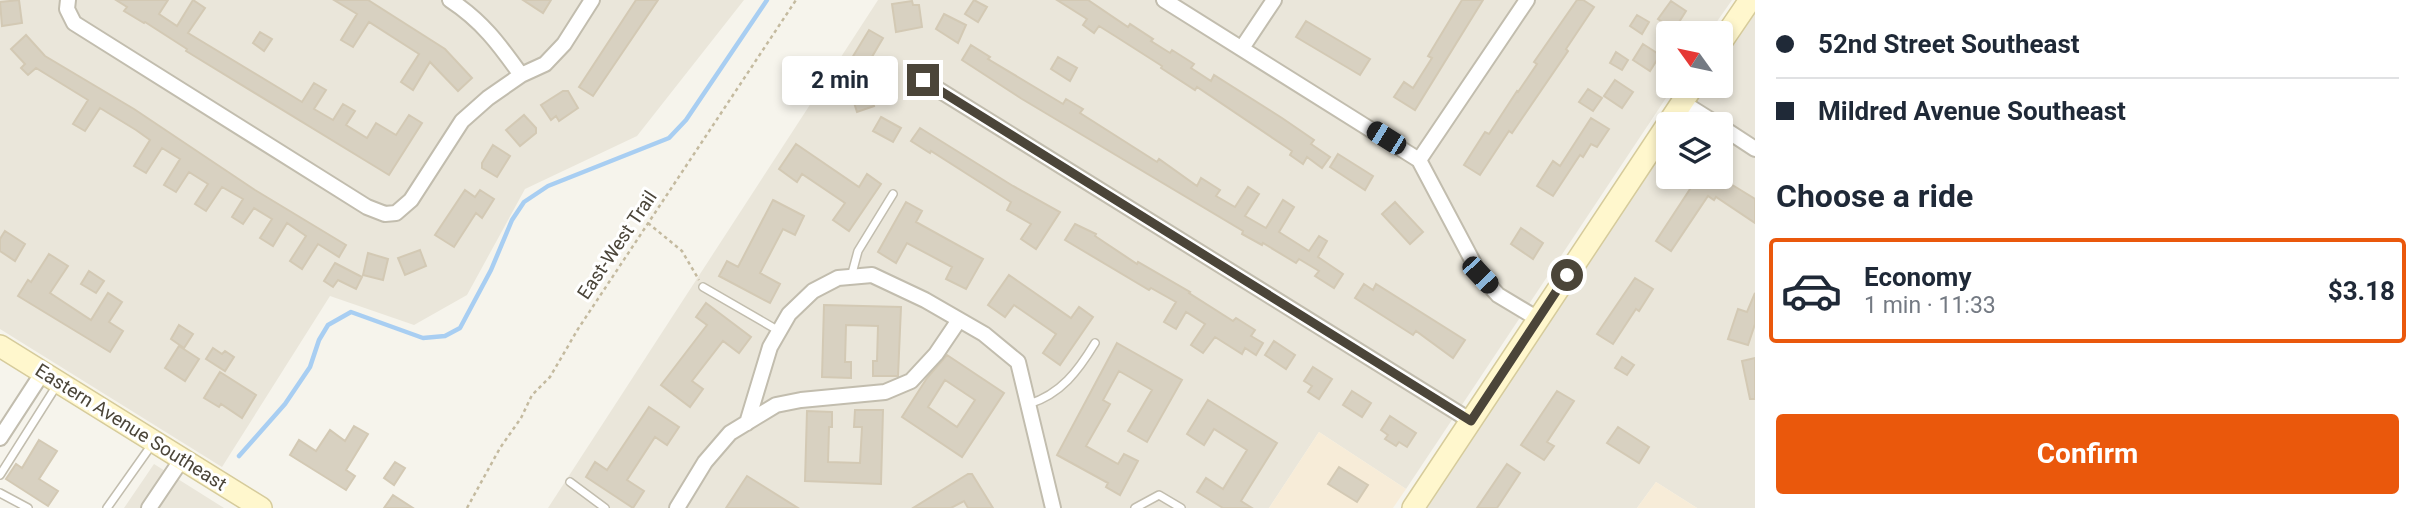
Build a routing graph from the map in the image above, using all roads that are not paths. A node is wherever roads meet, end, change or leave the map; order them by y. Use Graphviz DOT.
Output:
graph roads {
  1 [pos="68,0"];
  2 [pos="450,0"];
  3 [pos="592,0"];
  4 [pos="1164,0"];
  5 [pos="1273,0"];
  6 [pos="1528,0"];
  7 [pos="1749,0"];
  8 [pos="1733,24"];
  9 [pos="1242,48"];
  10 [pos="521,75"];
  11 [pos="923,80"];
  12 [pos="1685,98"];
  13 [pos="1692,98"];
  14 [pos="1706,112"];
  15 [pos="1733,134"];
  16 [pos="1755,149"];
  17 [pos="1419,160"];
  18 [pos="893,194"];
  19 [pos="851,277"];
  20 [pos="703,287"];
  21 [pos="1538,319"];
  22 [pos="959,320"];
  23 [pos="779,331"];
  24 [pos="1095,344"];
  25 [pos="0,346"];
  26 [pos="51,377"];
  27 [pos="1029,404"];
  28 [pos="1471,421"];
  29 [pos="747,423"];
  30 [pos="0,438"];
  31 [pos="154,441"];
  32 [pos="182,458"];
  33 [pos="0,475"];
  34 [pos="570,482"];
  35 [pos="0,493"];
  36 [pos="28,508"];
  37 [pos="107,508"];
  38 [pos="149,508"];
  39 [pos="261,508"];
  40 [pos="605,508"];
  41 [pos="677,508"];
  42 [pos="1053,508"];
  43 [pos="1135,508"];
  44 [pos="1181,508"];
  45 [pos="1413,508"];
  1 -- 10 [label="street"];
  2 -- 10 [label="street"];
  3 -- 10 [label="street"];
  4 -- 9 [label="street"];
  5 -- 9 [label="street"];
  6 -- 17 [label="street"];
  7 -- 8 [label="main road"];
  9 -- 17 [label="street"];
  11 -- 28 [label="street"];
  12 -- 21 [label="main road"];
  13 -- 14 [label="street"];
  15 -- 16 [label="street"];
  17 -- 21 [label="street"];
  18 -- 19 [label="lane"];
  19 -- 22 [label="street"];
  19 -- 23 [label="street"];
  20 -- 23 [label="lane"];
  21 -- 28 [label="main road"];
  22 -- 27 [label="street"];
  22 -- 29 [label="street"];
  23 -- 29 [label="street"];
  24 -- 27 [label="lane"];
  25 -- 26 [label="main road, Eastern Avenue Southeast"];
  26 -- 30 [label="street"];
  26 -- 31 [label="main road, Eastern Avenue Southeast"];
  26 -- 33 [label="lane"];
  27 -- 42 [label="street"];
  28 -- 45 [label="main road"];
  29 -- 41 [label="street"];
  31 -- 32 [label="main road, Eastern Avenue Southeast"];
  31 -- 37 [label="lane"];
  32 -- 38 [label="street"];
  32 -- 39 [label="main road, Eastern Avenue Southeast"];
  34 -- 40 [label="lane"];
  35 -- 36 [label="lane"];
  43 -- 44 [label="lane"];
}
